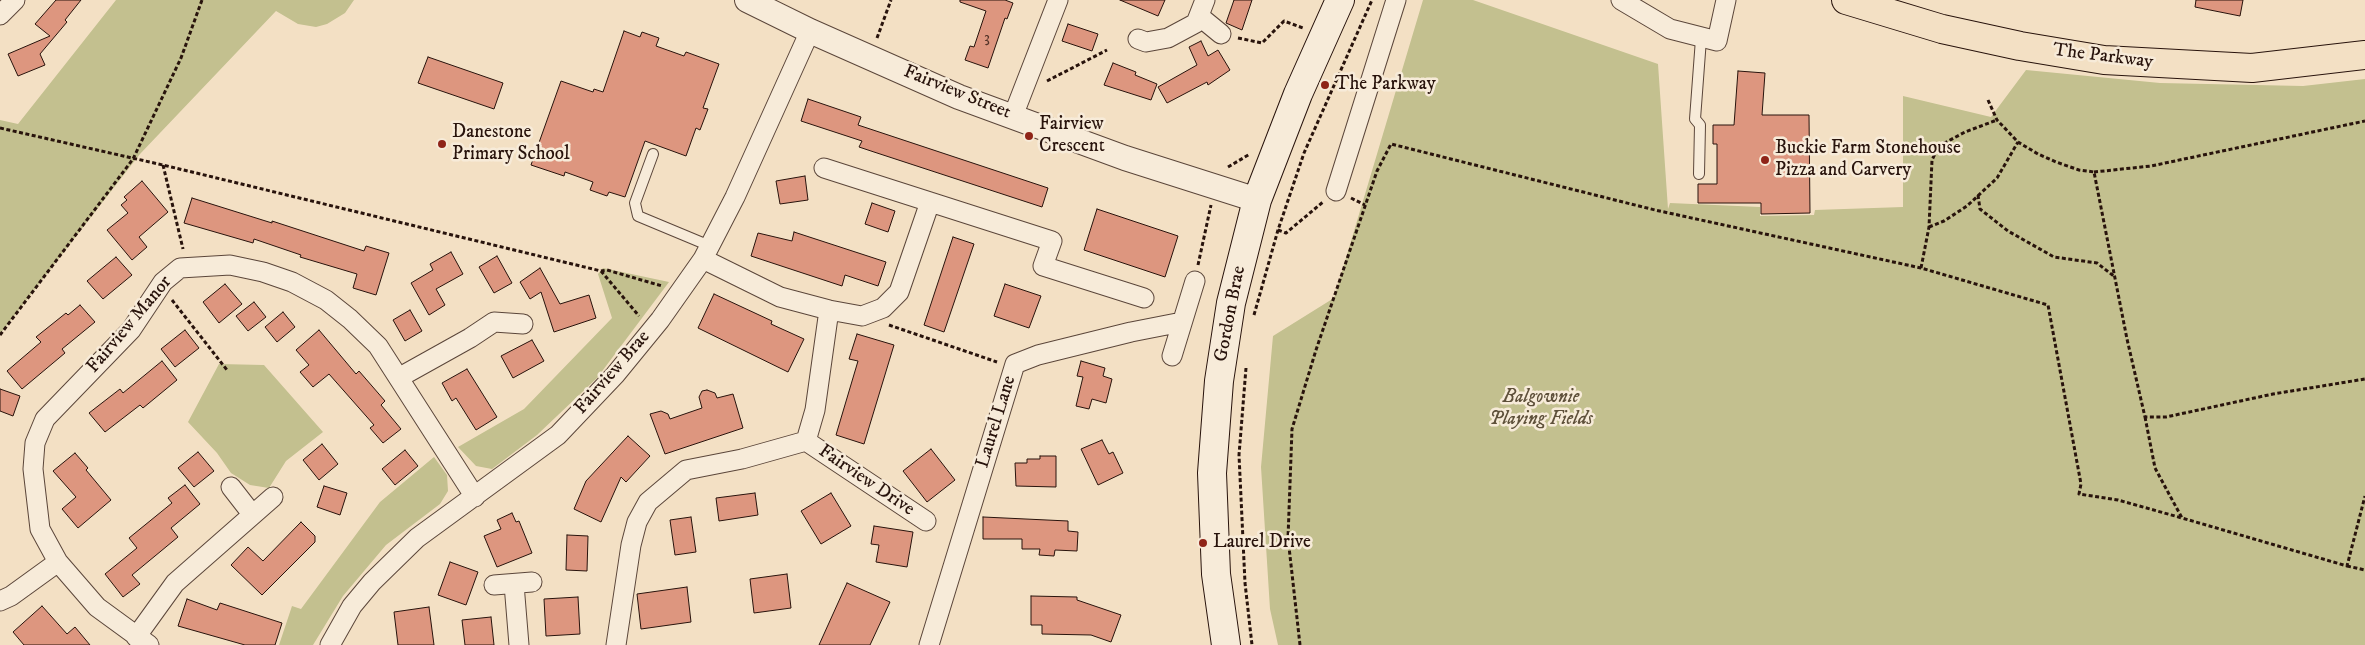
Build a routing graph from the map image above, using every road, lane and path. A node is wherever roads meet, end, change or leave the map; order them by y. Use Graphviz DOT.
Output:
graph roads {
  1 [pos="15,0"];
  2 [pos="202,0"];
  3 [pos="747,0"];
  4 [pos="890,0"];
  5 [pos="1058,0"];
  6 [pos="1340,0"];
  7 [pos="1372,0"];
  8 [pos="1396,0"];
  9 [pos="1622,0"];
  10 [pos="1726,0"];
  11 [pos="1846,0"];
  12 [pos="1202,8"];
  13 [pos="0,15"];
  14 [pos="1306,21"];
  15 [pos="1303,28"];
  16 [pos="810,31"];
  17 [pos="1221,34"];
  18 [pos="1300,36"];
  19 [pos="1138,39"];
  20 [pos="1701,39"];
  21 [pos="1106,50"];
  22 [pos="2365,55"];
  23 [pos="871,58"];
  24 [pos="1022,93"];
  25 [pos="1988,100"];
  26 [pos="1014,116"];
  27 [pos="1997,120"];
  28 [pos="2365,121"];
  29 [pos="0,128"];
  30 [pos="2018,142"];
  31 [pos="1899,146"];
  32 [pos="1939,146"];
  33 [pos="1255,150"];
  34 [pos="653,154"];
  35 [pos="133,159"];
  36 [pos="163,165"];
  37 [pos="824,168"];
  38 [pos="1223,168"];
  39 [pos="2094,172"];
  40 [pos="1699,174"];
  41 [pos="1336,191"];
  42 [pos="1978,195"];
  43 [pos="1204,198"];
  44 [pos="1258,200"];
  45 [pos="930,202"];
  46 [pos="1929,227"];
  47 [pos="1278,230"];
  48 [pos="706,253"];
  49 [pos="180,268"];
  50 [pos="1921,268"];
  51 [pos="601,271"];
  52 [pos="2115,277"];
  53 [pos="1194,281"];
  54 [pos="163,282"];
  55 [pos="675,298"];
  56 [pos="1144,298"];
  57 [pos="829,310"];
  58 [pos="862,316"];
  59 [pos="1254,317"];
  60 [pos="1182,322"];
  61 [pos="523,324"];
  62 [pos="654,327"];
  63 [pos="0,335"];
  64 [pos="1172,356"];
  65 [pos="1246,363"];
  66 [pos="1015,364"];
  67 [pos="227,370"];
  68 [pos="400,377"];
  69 [pos="2365,379"];
  70 [pos="2145,417"];
  71 [pos="806,441"];
  72 [pos="231,487"];
  73 [pos="2365,496"];
  74 [pos="273,497"];
  75 [pos="475,497"];
  76 [pos="252,514"];
  77 [pos="2182,518"];
  78 [pos="926,522"];
  79 [pos="58,562"];
  80 [pos="2347,566"];
  81 [pos="2365,570"];
  82 [pos="494,585"];
  83 [pos="0,601"];
  84 [pos="142,641"];
  85 [pos="335,643"];
  86 [pos="519,645"];
  87 [pos="616,645"];
  88 [pos="929,645"];
  89 [pos="1226,645"];
  90 [pos="1252,645"];
  91 [pos="1300,645"];
  1 -- 13 [label="street"];
  2 -- 35 [label="path"];
  3 -- 16 [label="street, Fairview Street"];
  4 -- 23 [label="path"];
  5 -- 24 [label="street"];
  6 -- 44 [label="main road, Gordon Brae"];
  7 -- 47 [label="path"];
  8 -- 41 [label="street"];
  9 -- 20 [label="street"];
  10 -- 20 [label="street"];
  11 -- 22 [label="main road, The Parkway"];
  12 -- 17 [label="street"];
  12 -- 19 [label="street"];
  14 -- 15 [label="path"];
  15 -- 17 [label="path"];
  15 -- 18 [label="path"];
  16 -- 23 [label="street, Fairview Street"];
  16 -- 48 [label="street, Fairview Brae"];
  20 -- 40 [label="lane"];
  21 -- 24 [label="path"];
  23 -- 26 [label="street, Fairview Street"];
  24 -- 26 [label="street"];
  25 -- 27 [label="path"];
  26 -- 44 [label="street, Fairview Street"];
  27 -- 30 [label="path"];
  27 -- 32 [label="path"];
  28 -- 39 [label="path"];
  29 -- 35 [label="path"];
  30 -- 39 [label="path"];
  30 -- 42 [label="path"];
  31 -- 32 [label="path"];
  32 -- 46 [label="path"];
  33 -- 38 [label="path"];
  34 -- 48 [label="lane"];
  35 -- 36 [label="path"];
  35 -- 63 [label="path"];
  36 -- 49 [label="path"];
  36 -- 51 [label="path"];
  37 -- 45 [label="street"];
  39 -- 52 [label="path"];
  41 -- 47 [label="path"];
  42 -- 46 [label="path"];
  42 -- 52 [label="path"];
  43 -- 53 [label="path"];
  44 -- 89 [label="main road, Gordon Brae"];
  45 -- 56 [label="street"];
  45 -- 58 [label="street"];
  46 -- 50 [label="path"];
  47 -- 59 [label="path"];
  48 -- 55 [label="street, Fairview Brae"];
  48 -- 57 [label="street"];
  49 -- 54 [label="street, Fairview Manor"];
  49 -- 68 [label="street, Fairview Manor"];
  50 -- 77 [label="path"];
  50 -- 91 [label="path"];
  51 -- 55 [label="path"];
  51 -- 62 [label="path"];
  52 -- 70 [label="path"];
  53 -- 60 [label="street"];
  54 -- 67 [label="path"];
  54 -- 79 [label="street, Fairview Manor"];
  55 -- 62 [label="street, Fairview Brae"];
  57 -- 58 [label="street"];
  57 -- 71 [label="street, Fairview Drive"];
  58 -- 66 [label="path"];
  60 -- 64 [label="street"];
  60 -- 66 [label="street, Laurel Lane"];
  61 -- 68 [label="street"];
  62 -- 75 [label="street, Fairview Brae"];
  65 -- 90 [label="path"];
  66 -- 88 [label="street, Laurel Lane"];
  68 -- 75 [label="street, Fairview Manor"];
  69 -- 70 [label="path"];
  70 -- 77 [label="path"];
  71 -- 78 [label="street, Fairview Drive"];
  71 -- 87 [label="street, Fairview Drive"];
  72 -- 76 [label="street"];
  73 -- 80 [label="path"];
  74 -- 76 [label="street, Fairview Manor"];
  75 -- 85 [label="street, Fairview Brae"];
  76 -- 84 [label="street, Fairview Manor"];
  77 -- 80 [label="path"];
  79 -- 83 [label="street"];
  79 -- 84 [label="street, Fairview Manor"];
  80 -- 81 [label="path"];
  82 -- 86 [label="street"];
}
